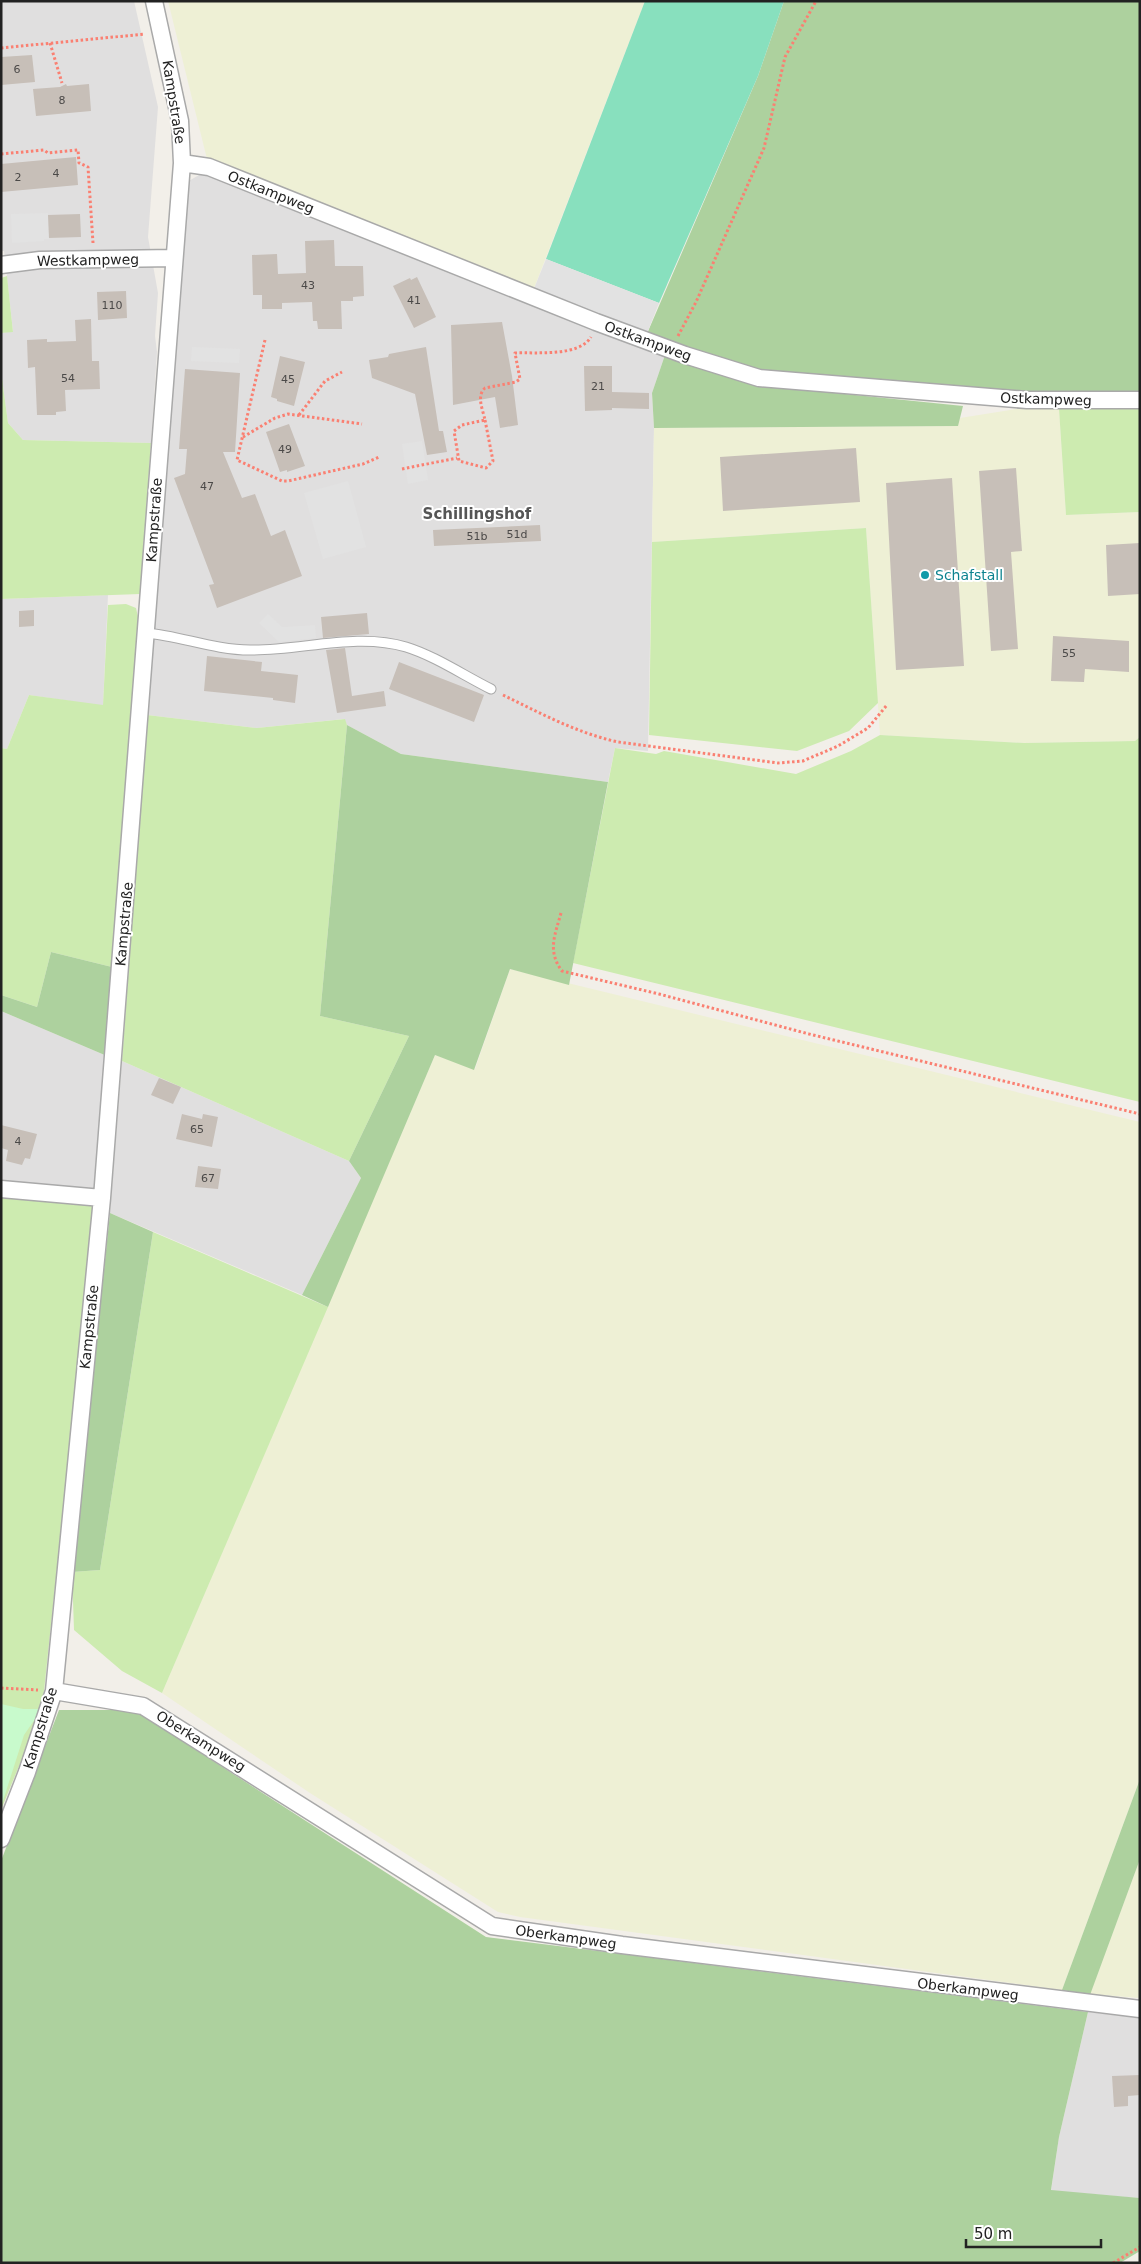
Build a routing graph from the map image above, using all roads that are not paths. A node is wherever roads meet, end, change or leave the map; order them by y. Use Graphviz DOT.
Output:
graph roads {
  1 [pos="154,1"];
  2 [pos="182,163"];
  3 [pos="174,258"];
  4 [pos="1,265"];
  5 [pos="1140,400"];
  6 [pos="146,633"];
  7 [pos="491,689"];
  8 [pos="1,1189"];
  9 [pos="102,1198"];
  10 [pos="54,1691"];
  11 [pos="1,1839"];
  12 [pos="1140,2009"];
  1 -- 2 [label="street, Kampstraße"];
  2 -- 3 [label="street, Kampstraße"];
  2 -- 5 [label="street, Ostkampweg"];
  3 -- 4 [label="street, Westkampweg"];
  3 -- 6 [label="street, Kampstraße"];
  6 -- 7 [label="lane"];
  6 -- 9 [label="street, Kampstraße"];
  8 -- 9 [label="street"];
  9 -- 10 [label="street, Kampstraße"];
  10 -- 11 [label="street, Kampstraße"];
  10 -- 12 [label="street, Oberkampweg"];
}
